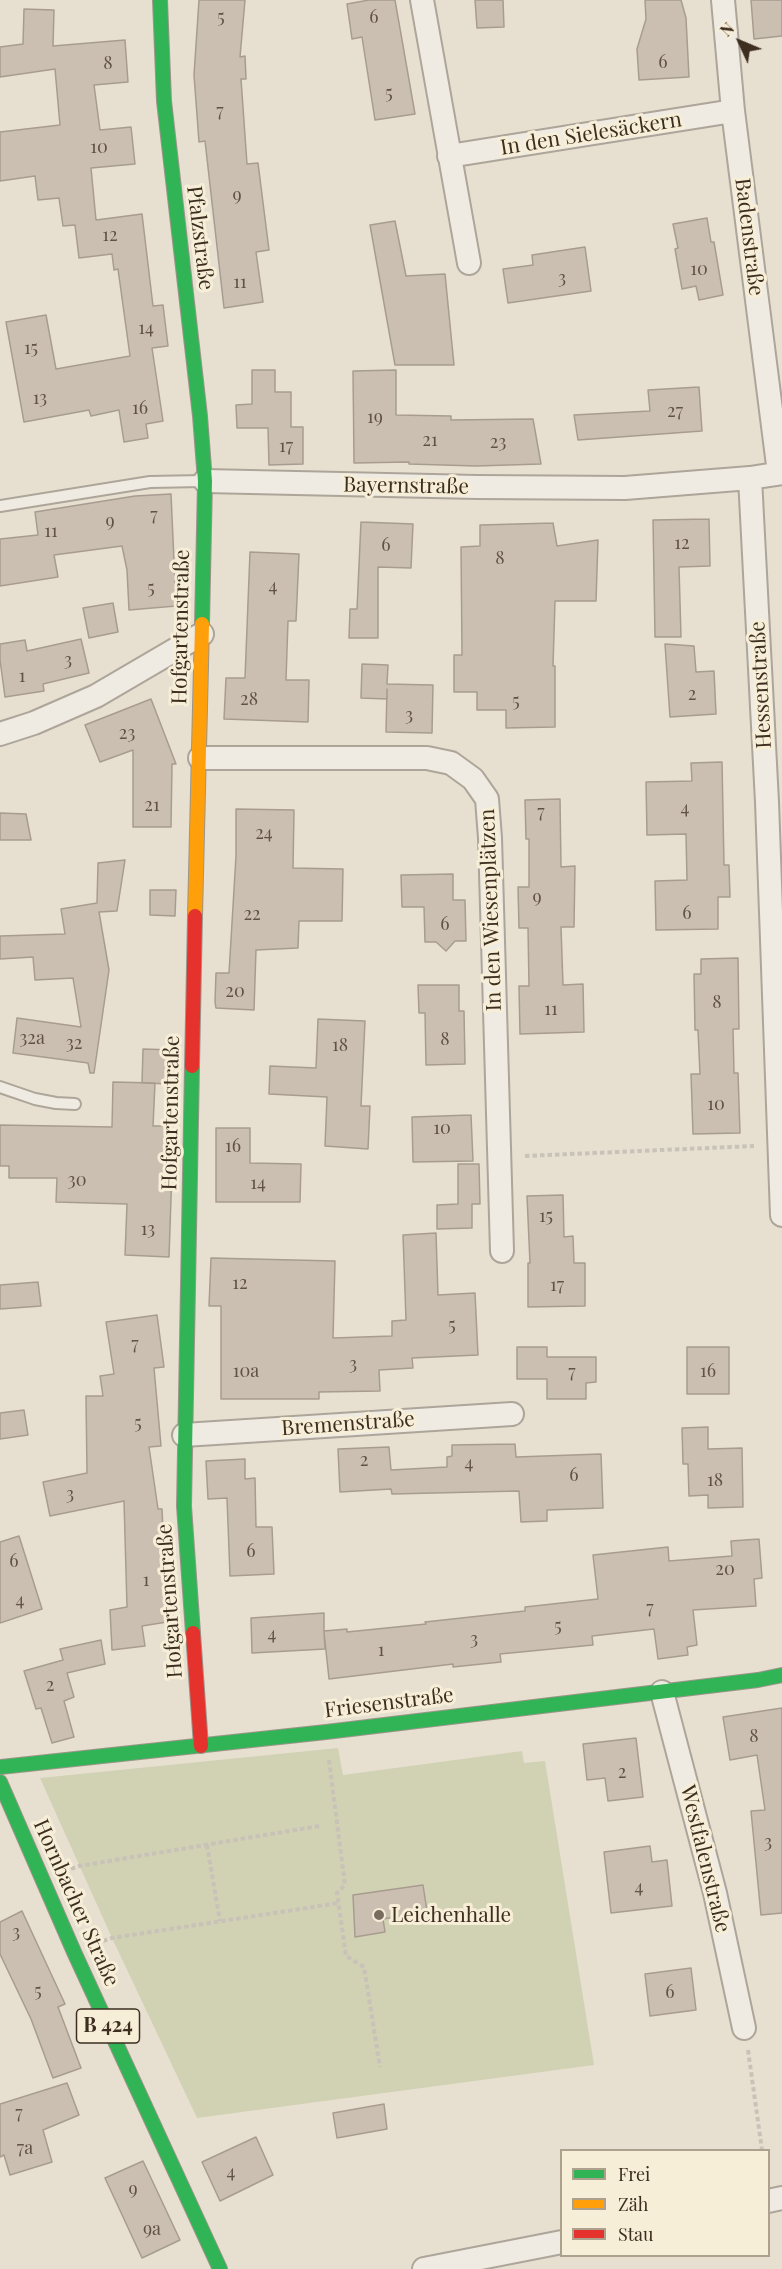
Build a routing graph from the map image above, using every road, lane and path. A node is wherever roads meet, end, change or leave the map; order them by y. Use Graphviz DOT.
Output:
graph roads {
  1 [pos="160,0"];
  2 [pos="422,0"];
  3 [pos="723,0"];
  4 [pos="734,111"];
  5 [pos="449,156"];
  6 [pos="469,263"];
  7 [pos="780,473"];
  8 [pos="750,478"];
  9 [pos="205,481"];
  10 [pos="0,506"];
  11 [pos="202,634"];
  12 [pos="0,734"];
  13 [pos="200,758"];
  14 [pos="0,1087"];
  15 [pos="75,1104"];
  16 [pos="780,1145"];
  17 [pos="500,1156"];
  18 [pos="782,1215"];
  19 [pos="502,1251"];
  20 [pos="512,1414"];
  21 [pos="184,1436"];
  22 [pos="782,1676"];
  23 [pos="662,1692"];
  24 [pos="326,1732"];
  25 [pos="201,1746"];
  26 [pos="0,1767"];
  27 [pos="0,1782"];
  28 [pos="319,1826"];
  29 [pos="207,1845"];
  30 [pos="79,1866"];
  31 [pos="339,1904"];
  32 [pos="220,1921"];
  33 [pos="112,1938"];
  34 [pos="744,2028"];
  35 [pos="750,2063"];
  36 [pos="380,2067"];
  37 [pos="762,2149"];
  38 [pos="560,2242"];
  39 [pos="220,2269"];
  40 [pos="424,2269"];
  1 -- 9 [label="street, Pfalzstraße"];
  2 -- 5 [label="street"];
  3 -- 4 [label="street, Badenstraße"];
  4 -- 5 [label="street, In den Sielesäckern"];
  4 -- 7 [label="street, Badenstraße"];
  5 -- 6 [label="street"];
  7 -- 8 [label="street, Bayernstraße"];
  8 -- 9 [label="street, Bayernstraße"];
  8 -- 16 [label="street, Hessenstraße"];
  9 -- 10 [label="lane, Bayernstraße"];
  9 -- 11 [label="street, Hofgartenstraße"];
  11 -- 12 [label="street"];
  11 -- 13 [label="street, Hofgartenstraße"];
  13 -- 17 [label="street, In den Wiesenplätzen"];
  13 -- 21 [label="street, Hofgartenstraße"];
  14 -- 15 [label="lane"];
  16 -- 17 [label="path"];
  16 -- 18 [label="street, Hessenstraße"];
  17 -- 19 [label="street, In den Wiesenplätzen"];
  20 -- 21 [label="street, Bremenstraße"];
  21 -- 25 [label="street, Hofgartenstraße"];
  22 -- 23 [label="street, Friesenstraße"];
  23 -- 24 [label="street, Friesenstraße"];
  23 -- 34 [label="street, Westfalenstraße"];
  24 -- 25 [label="street, Friesenstraße"];
  24 -- 31 [label="path"];
  25 -- 26 [label="street, Friesenstraße"];
  27 -- 39 [label="street, Hornbacher Straße / B 424"];
  28 -- 29 [label="path"];
  29 -- 30 [label="path"];
  29 -- 32 [label="path"];
  31 -- 32 [label="path"];
  31 -- 36 [label="path"];
  32 -- 33 [label="path"];
  35 -- 37 [label="path"];
  38 -- 40 [label="street"];
}
